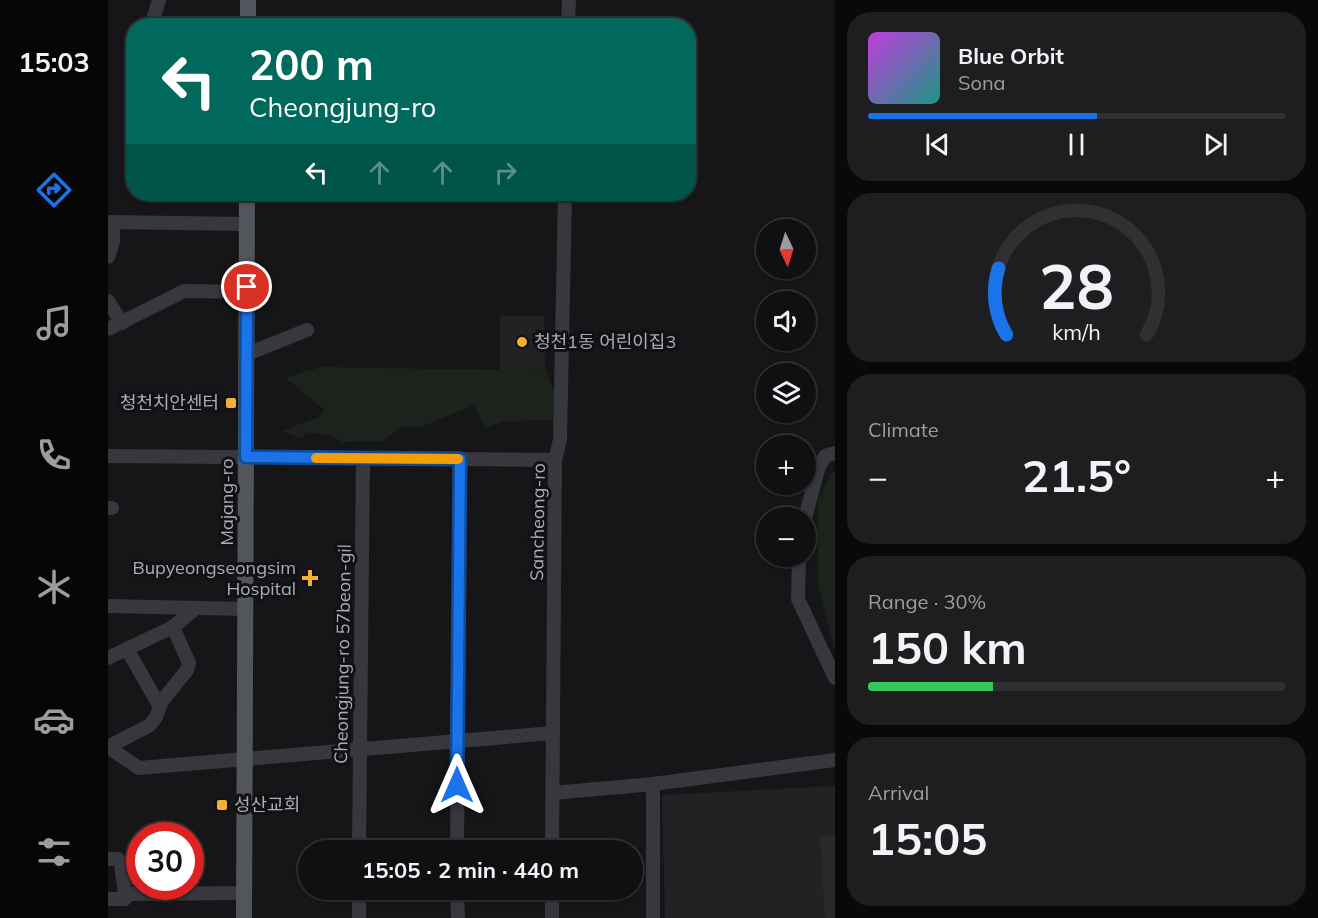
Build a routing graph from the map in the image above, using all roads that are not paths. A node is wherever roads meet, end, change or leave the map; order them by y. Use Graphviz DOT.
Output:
graph roads {
  1 [pos="159,0"];
  2 [pos="248,0"];
  3 [pos="569,0"];
  4 [pos="153,18"];
  5 [pos="248,18"];
  6 [pos="568,18"];
  7 [pos="247,201"];
  8 [pos="565,201"];
  9 [pos="110,222"];
  10 [pos="247,224"];
  11 [pos="108,257"];
  12 [pos="247,292"];
  13 [pos="108,301"];
  14 [pos="122,323"];
  15 [pos="108,329"];
  16 [pos="307,330"];
  17 [pos="247,354"];
  18 [pos="835,453"];
  19 [pos="108,456"];
  20 [pos="246,457"];
  21 [pos="363,458"];
  22 [pos="460,459"];
  23 [pos="555,460"];
  24 [pos="808,507"];
  25 [pos="799,567"];
  26 [pos="108,606"];
  27 [pos="196,608"];
  28 [pos="246,609"];
  29 [pos="173,627"];
  30 [pos="128,649"];
  31 [pos="108,658"];
  32 [pos="835,678"];
  33 [pos="160,707"];
  34 [pos="553,733"];
  35 [pos="457,741"];
  36 [pos="108,747"];
  37 [pos="360,749"];
  38 [pos="245,759"];
  39 [pos="835,760"];
  40 [pos="653,784"];
  41 [pos="553,793"];
  42 [pos="359,840"];
  43 [pos="457,840"];
  44 [pos="552,840"];
  45 [pos="115,862"];
  46 [pos="244,892"];
  47 [pos="125,894"];
  48 [pos="108,900"];
  49 [pos="359,900"];
  50 [pos="457,900"];
  51 [pos="552,900"];
  52 [pos="244,918"];
  53 [pos="359,918"];
  54 [pos="458,918"];
  55 [pos="552,918"];
  56 [pos="653,918"];
  1 -- 4 [label="street"];
  2 -- 5 [label="main road"];
  3 -- 6 [label="street"];
  7 -- 10 [label="main road, Majang-ro"];
  8 -- 23 [label="street, Sancheong-ro"];
  9 -- 10 [label="street"];
  9 -- 11 [label="street"];
  10 -- 12 [label="main road, Majang-ro"];
  12 -- 14 [label="street"];
  12 -- 17 [label="main road, Majang-ro"];
  13 -- 14 [label="street"];
  14 -- 15 [label="street"];
  16 -- 17 [label="street"];
  17 -- 20 [label="main road, Majang-ro"];
  18 -- 24 [label="street"];
  19 -- 20 [label="street"];
  20 -- 21 [label="street"];
  20 -- 28 [label="main road, Majang-ro"];
  21 -- 22 [label="street"];
  21 -- 37 [label="street, Cheongjung-ro 57beon-gil"];
  22 -- 23 [label="street"];
  22 -- 35 [label="street"];
  23 -- 34 [label="street, Sancheong-ro"];
  25 -- 32 [label="street"];
  26 -- 27 [label="street"];
  27 -- 28 [label="street"];
  27 -- 29 [label="street"];
  28 -- 38 [label="main road, Majang-ro"];
  29 -- 30 [label="street"];
  29 -- 33 [label="street"];
  30 -- 31 [label="street"];
  30 -- 33 [label="street"];
  33 -- 36 [label="street"];
  34 -- 35 [label="street"];
  34 -- 41 [label="street, Sancheong-ro"];
  35 -- 37 [label="street"];
  35 -- 43 [label="street"];
  36 -- 38 [label="street"];
  37 -- 38 [label="street"];
  37 -- 42 [label="street, Cheongjung-ro 57beon-gil"];
  38 -- 46 [label="main road, Majang-ro"];
  39 -- 40 [label="street"];
  40 -- 41 [label="street"];
  40 -- 56 [label="street"];
  41 -- 44 [label="street, Sancheong-ro"];
  45 -- 47 [label="street"];
  46 -- 47 [label="street"];
  46 -- 52 [label="main road, Majang-ro"];
  47 -- 48 [label="street"];
  49 -- 53 [label="street"];
  50 -- 54 [label="street"];
  51 -- 55 [label="street"];
}
